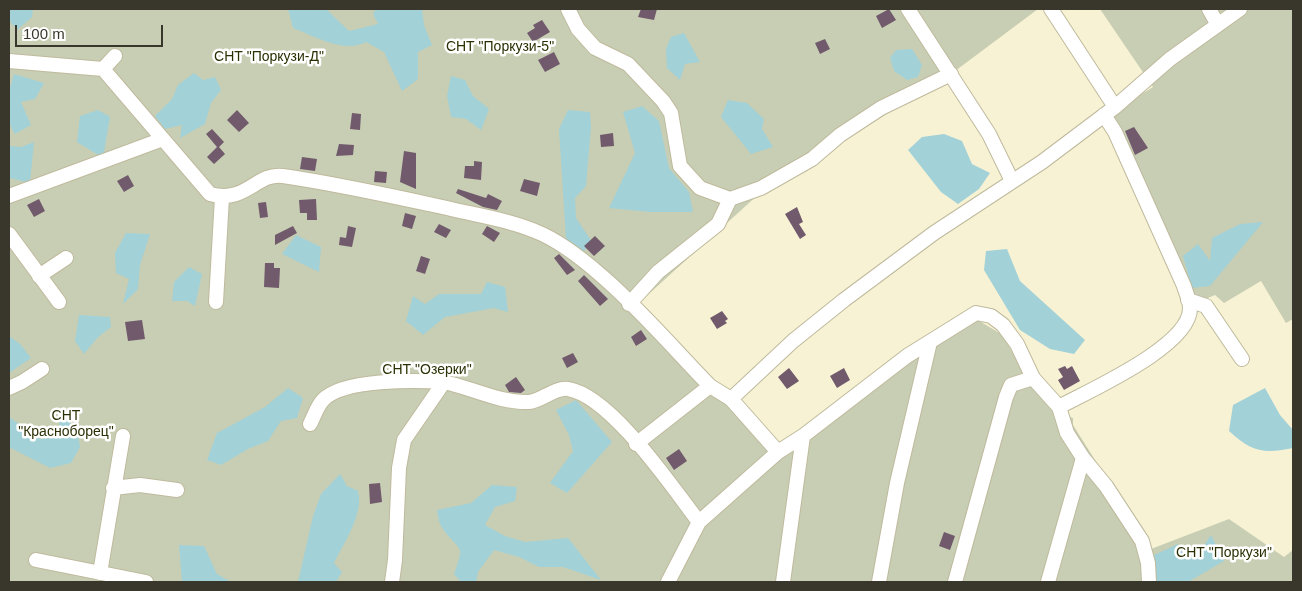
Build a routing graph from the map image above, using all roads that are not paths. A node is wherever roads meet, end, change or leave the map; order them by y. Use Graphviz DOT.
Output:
graph roads {
  1 [pos="568,9"];
  2 [pos="908,9"];
  3 [pos="1052,9"];
  4 [pos="1210,9"];
  5 [pos="1240,9"];
  6 [pos="1218,25"];
  7 [pos="115,56"];
  8 [pos="9,61"];
  9 [pos="104,69"];
  10 [pos="951,74"];
  11 [pos="1110,111"];
  12 [pos="163,139"];
  13 [pos="1012,181"];
  14 [pos="9,196"];
  15 [pos="222,197"];
  16 [pos="730,199"];
  17 [pos="9,234"];
  18 [pos="66,258"];
  19 [pos="39,276"];
  20 [pos="1188,300"];
  21 [pos="59,302"];
  22 [pos="216,302"];
  23 [pos="629,304"];
  24 [pos="930,342"];
  25 [pos="1242,359"];
  26 [pos="42,369"];
  27 [pos="1033,378"];
  28 [pos="444,382"];
  29 [pos="710,386"];
  30 [pos="9,388"];
  31 [pos="731,399"];
  32 [pos="1059,407"];
  33 [pos="310,424"];
  34 [pos="123,436"];
  35 [pos="803,436"];
  36 [pos="636,444"];
  37 [pos="778,452"];
  38 [pos="1083,458"];
  39 [pos="113,488"];
  40 [pos="177,490"];
  41 [pos="699,522"];
  42 [pos="36,560"];
  43 [pos="100,573"];
  44 [pos="146,582"];
  45 [pos="392,582"];
  46 [pos="668,582"];
  47 [pos="783,582"];
  48 [pos="879,582"];
  49 [pos="955,582"];
  50 [pos="1048,582"];
  51 [pos="1149,582"];
  1 -- 16 [label="street"];
  2 -- 10 [label="street"];
  3 -- 11 [label="street"];
  4 -- 6 [label="street"];
  5 -- 6 [label="street"];
  6 -- 11 [label="street"];
  7 -- 9 [label="street"];
  8 -- 9 [label="street"];
  9 -- 12 [label="street"];
  10 -- 13 [label="street"];
  10 -- 16 [label="street"];
  11 -- 13 [label="street"];
  11 -- 20 [label="street"];
  12 -- 14 [label="street"];
  12 -- 15 [label="street"];
  13 -- 31 [label="street"];
  15 -- 22 [label="street"];
  15 -- 23 [label="street"];
  16 -- 23 [label="street"];
  17 -- 19 [label="street"];
  18 -- 19 [label="street"];
  19 -- 21 [label="street"];
  20 -- 25 [label="street"];
  20 -- 32 [label="street"];
  23 -- 29 [label="street"];
  24 -- 27 [label="street"];
  24 -- 35 [label="street"];
  24 -- 48 [label="street"];
  26 -- 30 [label="street"];
  27 -- 32 [label="street"];
  27 -- 49 [label="street"];
  28 -- 33 [label="street"];
  28 -- 36 [label="street"];
  28 -- 45 [label="street"];
  29 -- 31 [label="street"];
  29 -- 36 [label="street"];
  31 -- 37 [label="street"];
  32 -- 38 [label="street"];
  34 -- 39 [label="street"];
  35 -- 37 [label="street"];
  35 -- 47 [label="street"];
  36 -- 41 [label="street"];
  37 -- 41 [label="street"];
  38 -- 50 [label="street"];
  38 -- 51 [label="street"];
  39 -- 40 [label="street"];
  39 -- 43 [label="street"];
  41 -- 46 [label="street"];
  42 -- 43 [label="street"];
  43 -- 44 [label="street"];
}
